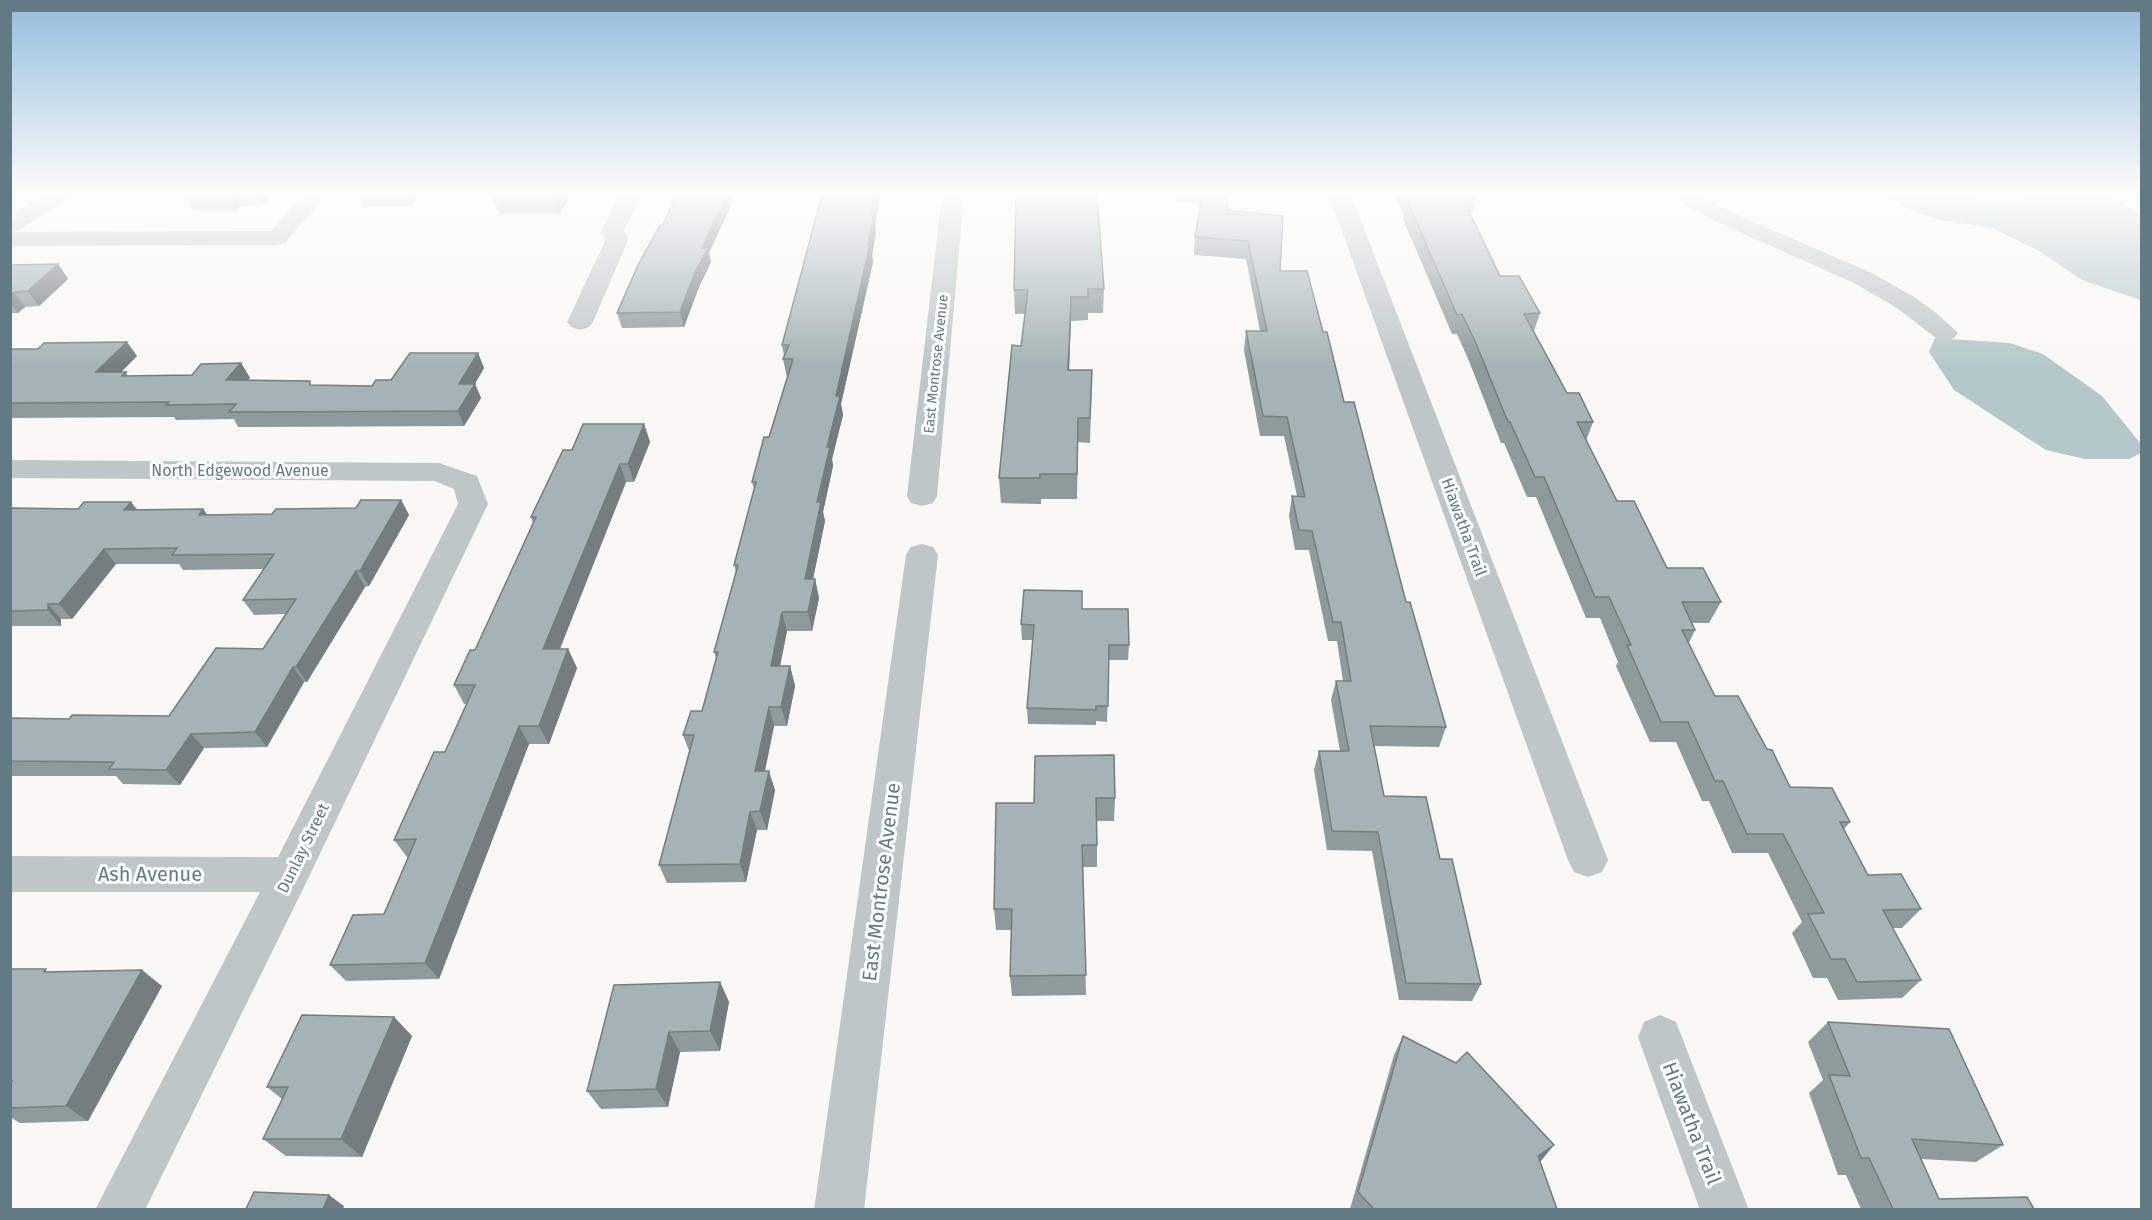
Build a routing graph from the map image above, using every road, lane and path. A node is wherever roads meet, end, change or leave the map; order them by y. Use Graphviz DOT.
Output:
graph roads {
  1 [pos="612,252"];
  2 [pos="947,252"];
  3 [pos="1361,252"];
  4 [pos="1798,252"];
  5 [pos="580,322"];
  6 [pos="1945,333"];
  7 [pos="10,469"];
  8 [pos="467,483"];
  9 [pos="922,496"];
  10 [pos="922,555"];
  11 [pos="1588,860"];
  12 [pos="10,874"];
  13 [pos="290,875"];
  14 [pos="1660,1037"];
  15 [pos="119,1209"];
  16 [pos="839,1209"];
  17 [pos="1725,1209"];
  1 -- 5 [label="street"];
  2 -- 9 [label="street, East Montrose Avenue"];
  3 -- 11 [label="street, Hiawatha Trail"];
  4 -- 6 [label="street"];
  7 -- 8 [label="street, North Edgewood Avenue"];
  8 -- 13 [label="street, Dunlay Street"];
  10 -- 16 [label="street, East Montrose Avenue"];
  12 -- 13 [label="street, Ash Avenue"];
  13 -- 15 [label="street, Dunlay Street"];
  14 -- 17 [label="street, Hiawatha Trail"];
}
